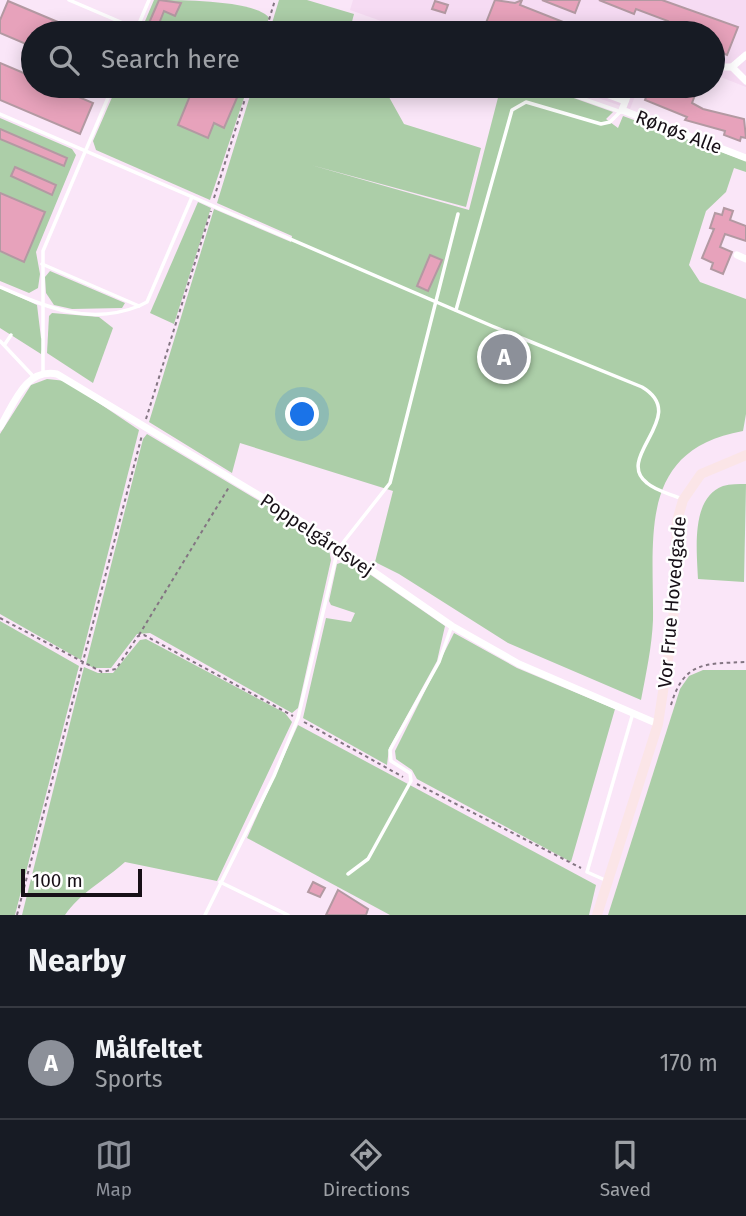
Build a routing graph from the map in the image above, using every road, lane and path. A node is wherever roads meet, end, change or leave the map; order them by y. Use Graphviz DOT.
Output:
graph roads {
  1 [pos="69,0"];
  2 [pos="149,0"];
  3 [pos="275,0"];
  4 [pos="114,21"];
  5 [pos="140,21"];
  6 [pos="269,21"];
  7 [pos="746,55"];
  8 [pos="725,67"];
  9 [pos="732,67"];
  10 [pos="746,82"];
  11 [pos="108,98"];
  12 [pos="245,98"];
  13 [pos="583,98"];
  14 [pos="617,98"];
  15 [pos="626,98"];
  16 [pos="625,101"];
  17 [pos="621,111"];
  18 [pos="0,114"];
  19 [pos="84,150"];
  20 [pos="746,158"];
  21 [pos="192,197"];
  22 [pos="212,206"];
  23 [pos="458,214"];
  24 [pos="737,255"];
  25 [pos="746,259"];
  26 [pos="42,264"];
  27 [pos="0,287"];
  28 [pos="436,302"];
  29 [pos="43,306"];
  30 [pos="139,306"];
  31 [pos="456,310"];
  32 [pos="11,335"];
  33 [pos="0,341"];
  34 [pos="5,344"];
  35 [pos="43,371"];
  36 [pos="33,376"];
  37 [pos="3,418"];
  38 [pos="144,426"];
  39 [pos="0,427"];
  40 [pos="746,455"];
  41 [pos="719,464"];
  42 [pos="746,464"];
  43 [pos="234,481"];
  44 [pos="683,499"];
  45 [pos="338,549"];
  46 [pos="452,626"];
  47 [pos="138,636"];
  48 [pos="745,662"];
  49 [pos="670,707"];
  50 [pos="633,713"];
  51 [pos="658,724"];
  52 [pos="348,874"];
  53 [pos="607,881"];
  54 [pos="220,882"];
  55 [pos="17,915"];
  56 [pos="205,915"];
  57 [pos="288,915"];
  58 [pos="597,915"];
  1 -- 4 [label="lane"];
  2 -- 5 [label="lane"];
  3 -- 6 [label="path"];
  7 -- 9 [label="street"];
  8 -- 9 [label="street"];
  9 -- 10 [label="street"];
  11 -- 19 [label="lane"];
  12 -- 22 [label="path"];
  13 -- 17 [label="lane"];
  14 -- 16 [label="street, Rønøs Alle"];
  15 -- 16 [label="street, Rønøs Alle"];
  16 -- 17 [label="street, Rønøs Alle"];
  17 -- 20 [label="street, Rønøs Alle"];
  17 -- 31 [label="lane"];
  18 -- 19 [label="lane"];
  19 -- 21 [label="lane"];
  19 -- 26 [label="lane"];
  21 -- 22 [label="lane"];
  21 -- 30 [label="lane"];
  22 -- 28 [label="lane"];
  22 -- 38 [label="path"];
  23 -- 28 [label="lane"];
  24 -- 25 [label="street"];
  26 -- 29 [label="lane"];
  26 -- 30 [label="lane"];
  27 -- 29 [label="lane"];
  28 -- 31 [label="lane"];
  28 -- 45 [label="lane"];
  29 -- 30 [label="lane"];
  29 -- 35 [label="lane"];
  31 -- 44 [label="lane"];
  32 -- 34 [label="lane"];
  33 -- 34 [label="lane"];
  34 -- 36 [label="lane"];
  35 -- 36 [label="street"];
  35 -- 38 [label="street, Poppelgårdsvej"];
  36 -- 37 [label="street"];
  37 -- 39 [label="street"];
  38 -- 43 [label="street, Poppelgårdsvej"];
  38 -- 55 [label="path"];
  40 -- 41 [label="street, Vor Frue Hovedgade"];
  41 -- 42 [label="street"];
  41 -- 44 [label="street, Vor Frue Hovedgade"];
  43 -- 45 [label="street, Poppelgårdsvej"];
  43 -- 47 [label="path"];
  44 -- 51 [label="street, Vor Frue Hovedgade"];
  45 -- 46 [label="street, Poppelgårdsvej"];
  45 -- 54 [label="lane"];
  46 -- 50 [label="street, Poppelgårdsvej"];
  46 -- 52 [label="lane"];
  48 -- 49 [label="path"];
  50 -- 51 [label="street, Poppelgårdsvej"];
  50 -- 53 [label="lane"];
  51 -- 53 [label="street, Vor Frue Hovedgade"];
  53 -- 58 [label="street, Vor Frue Hovedgade"];
  54 -- 56 [label="lane"];
  54 -- 57 [label="lane"];
}
